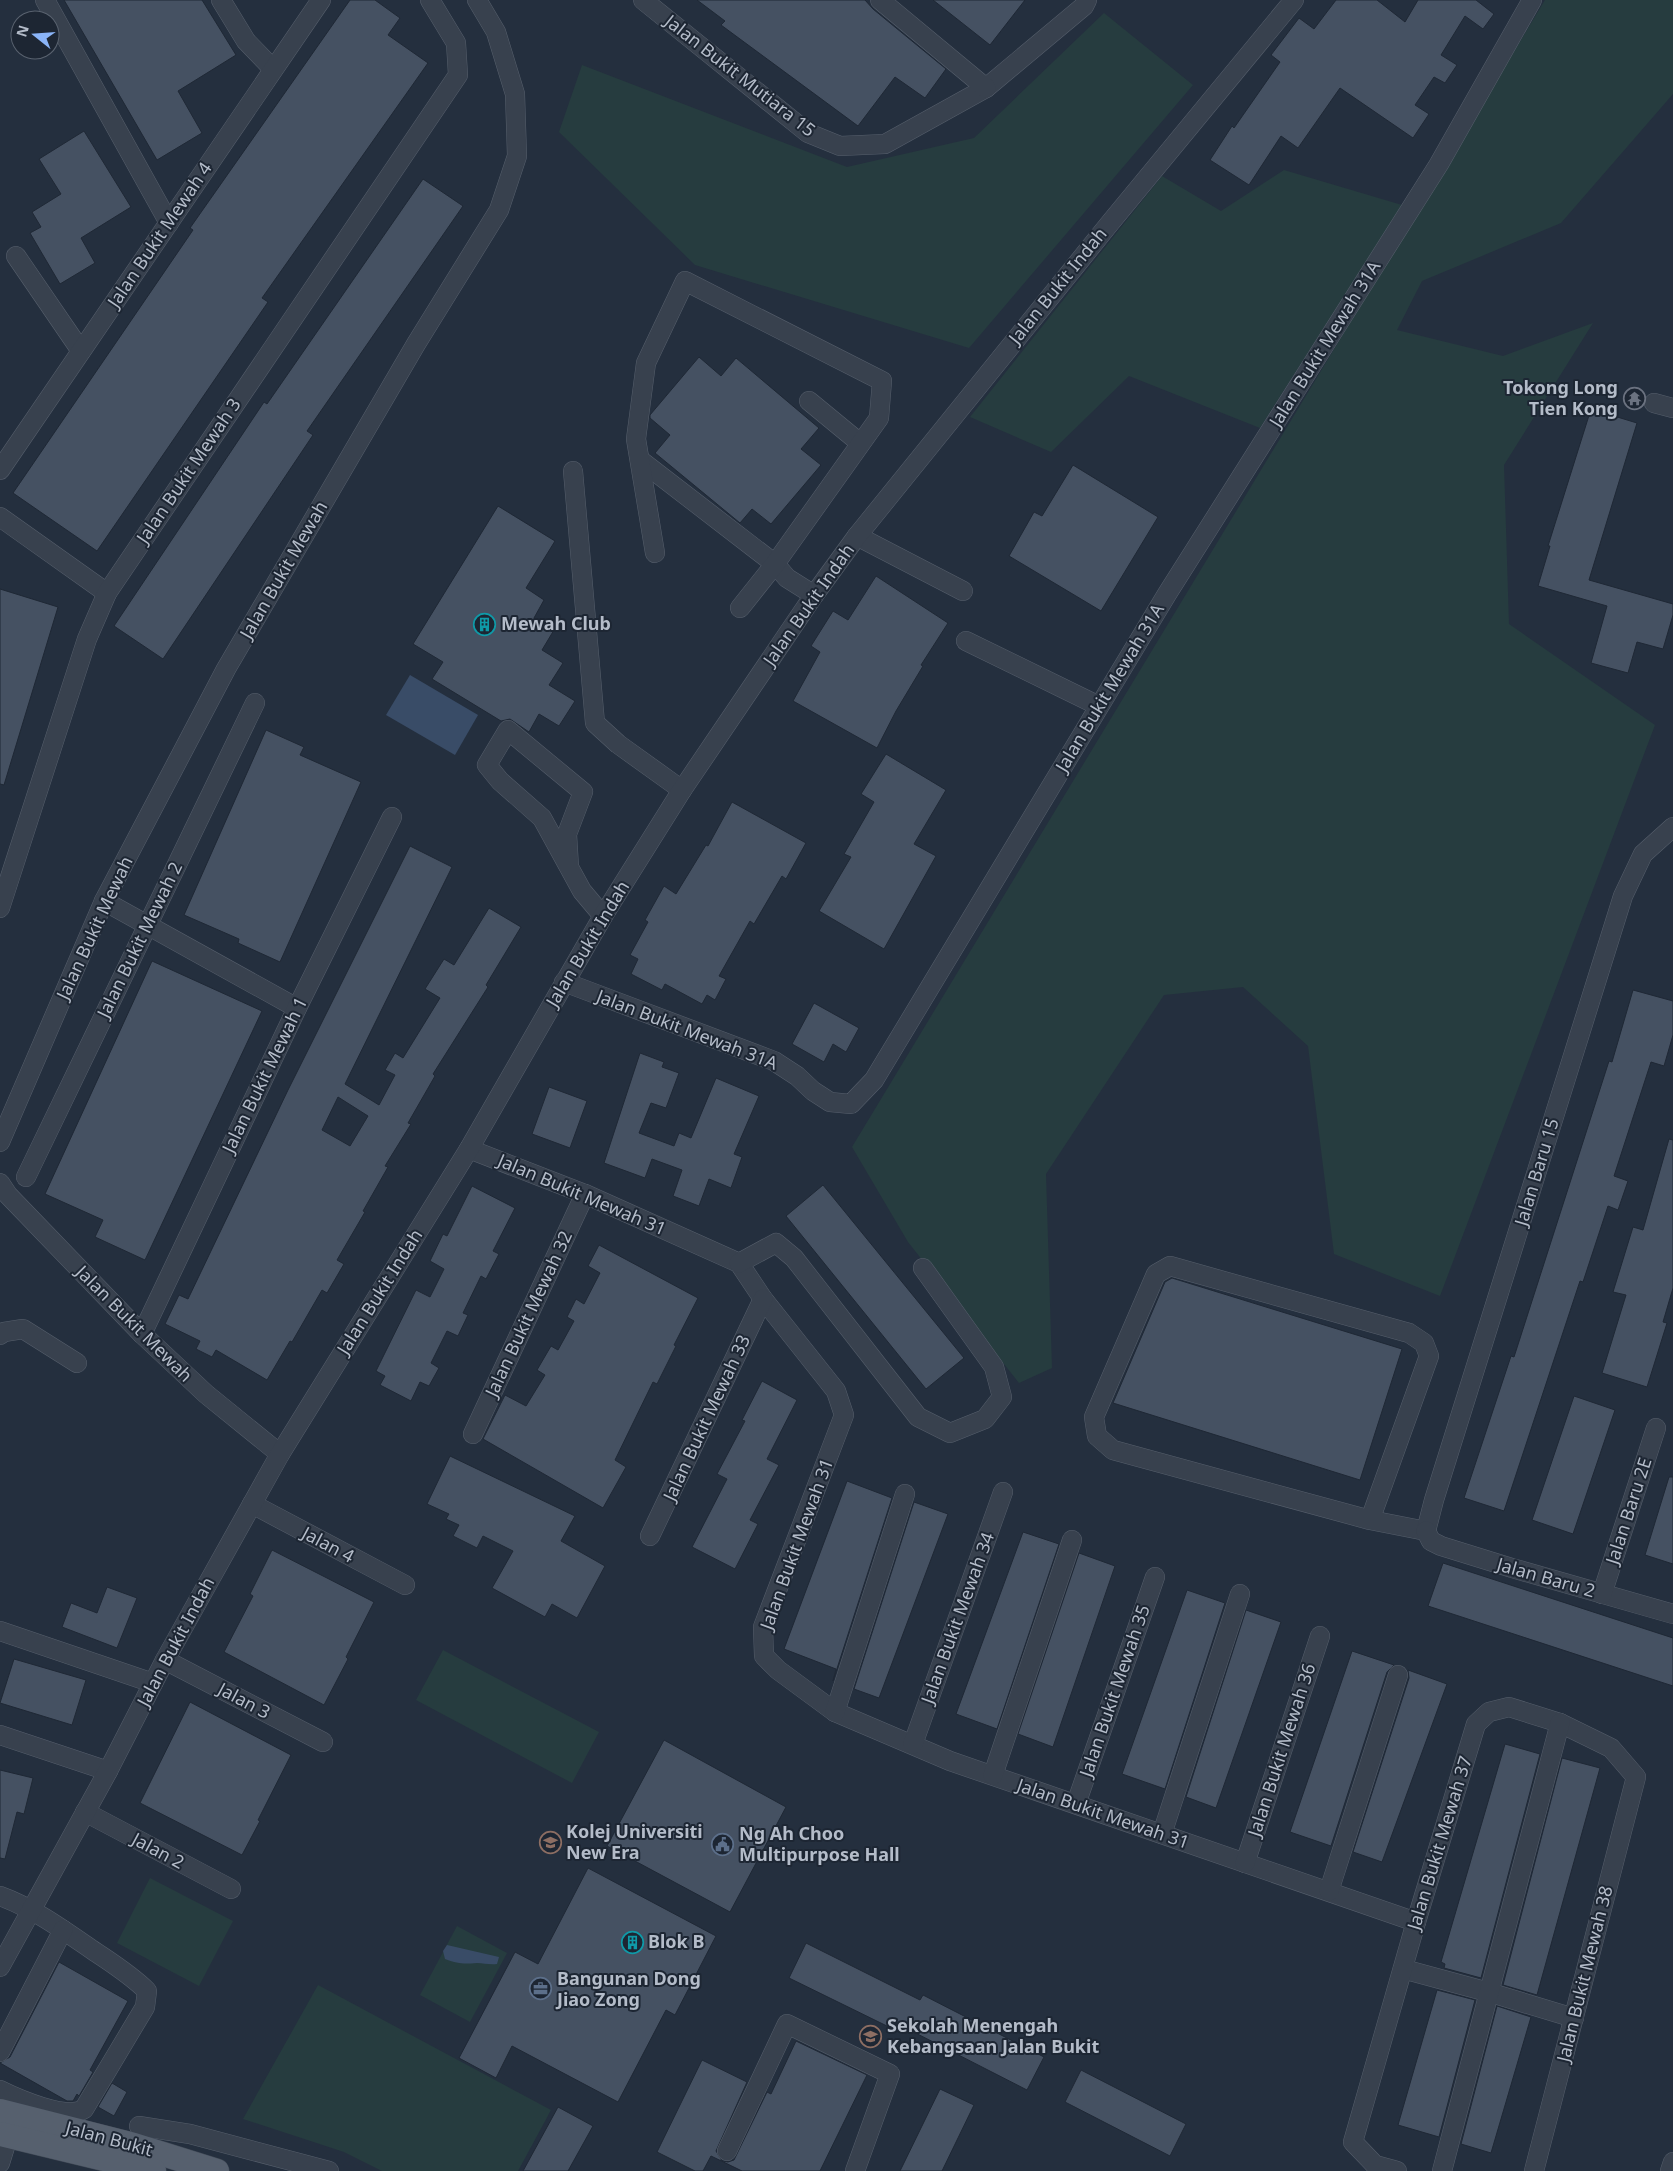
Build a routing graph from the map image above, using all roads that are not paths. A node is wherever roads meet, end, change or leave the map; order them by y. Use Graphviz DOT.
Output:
graph roads {
  1 [pos="45,0"];
  2 [pos="221,0"];
  3 [pos="320,0"];
  4 [pos="430,0"];
  5 [pos="477,0"];
  6 [pos="643,0"];
  7 [pos="880,0"];
  8 [pos="1087,0"];
  9 [pos="1294,0"];
  10 [pos="1532,0"];
  11 [pos="273,69"];
  12 [pos="986,88"];
  13 [pos="169,223"];
  14 [pos="16,256"];
  15 [pos="81,351"];
  16 [pos="809,401"];
  17 [pos="1654,403"];
  18 [pos="1673,408"];
  19 [pos="860,443"];
  20 [pos="640,460"];
  21 [pos="0,470"];
  22 [pos="573,471"];
  23 [pos="0,517"];
  24 [pos="857,536"];
  25 [pos="655,553"];
  26 [pos="775,564"];
  27 [pos="962,591"];
  28 [pos="107,593"];
  29 [pos="814,595"];
  30 [pos="740,608"];
  31 [pos="966,641"];
  32 [pos="255,703"];
  33 [pos="1099,706"];
  34 [pos="682,790"];
  35 [pos="392,817"];
  36 [pos="1673,828"];
  37 [pos="569,867"];
  38 [pos="104,901"];
  39 [pos="0,908"];
  40 [pos="603,916"];
  41 [pos="148,924"];
  42 [pos="564,982"];
  43 [pos="297,1008"];
  44 [pos="0,1142"];
  45 [pos="469,1149"];
  46 [pos="26,1177"];
  47 [pos="0,1183"];
  48 [pos="586,1194"];
  49 [pos="739,1263"];
  50 [pos="923,1268"];
  51 [pos="763,1299"];
  52 [pos="142,1334"];
  53 [pos="0,1335"];
  54 [pos="77,1364"];
  55 [pos="1656,1428"];
  56 [pos="473,1434"];
  57 [pos="280,1454"];
  58 [pos="1003,1492"];
  59 [pos="905,1494"];
  60 [pos="252,1504"];
  61 [pos="1370,1520"];
  62 [pos="1426,1531"];
  63 [pos="650,1536"];
  64 [pos="1072,1540"];
  65 [pos="1155,1577"];
  66 [pos="405,1585"];
  67 [pos="1240,1594"];
  68 [pos="1602,1594"];
  69 [pos="1673,1614"];
  70 [pos="0,1631"];
  71 [pos="1320,1636"];
  72 [pos="166,1660"];
  73 [pos="1398,1675"];
  74 [pos="153,1684"];
  75 [pos="836,1712"];
  76 [pos="1560,1723"];
  77 [pos="0,1736"];
  78 [pos="323,1742"];
  79 [pos="913,1744"];
  80 [pos="108,1771"];
  81 [pos="993,1775"];
  82 [pos="1636,1777"];
  83 [pos="1076,1804"];
  84 [pos="85,1812"];
  85 [pos="1162,1834"];
  86 [pos="1245,1863"];
  87 [pos="231,1889"];
  88 [pos="1328,1891"];
  89 [pos="0,1896"];
  90 [pos="32,1911"];
  91 [pos="1416,1922"];
  92 [pos="63,1930"];
  93 [pos="0,1967"];
  94 [pos="1402,1969"];
  95 [pos="1488,1992"];
  96 [pos="1574,2018"];
  97 [pos="0,2052"];
  98 [pos="0,2090"];
  99 [pos="0,2111"];
  100 [pos="139,2126"];
  101 [pos="4,2136"];
  102 [pos="727,2151"];
  103 [pos="1673,2162"];
  104 [pos="0,2163"];
  105 [pos="154,2171"];
  106 [pos="217,2171"];
  107 [pos="329,2171"];
  108 [pos="855,2171"];
  109 [pos="1397,2171"];
  110 [pos="1442,2171"];
  111 [pos="1534,2171"];
  112 [pos="1670,2171"];
  1 -- 13 [label="street"];
  2 -- 11 [label="street"];
  3 -- 11 [label="street, Jalan Bukit Mewah 4"];
  4 -- 28 [label="street, Jalan Bukit Mewah 3"];
  5 -- 38 [label="street, Jalan Bukit Mewah"];
  6 -- 12 [label="street, Jalan Bukit Mutiara 15"];
  7 -- 12 [label="street"];
  8 -- 12 [label="street"];
  9 -- 24 [label="street, Jalan Bukit Indah"];
  10 -- 33 [label="street, Jalan Bukit Mewah 31A"];
  11 -- 13 [label="street, Jalan Bukit Mewah 4"];
  13 -- 15 [label="street, Jalan Bukit Mewah 4"];
  14 -- 15 [label="street"];
  15 -- 21 [label="street, Jalan Bukit Mewah 4"];
  16 -- 19 [label="street"];
  17 -- 18 [label="street"];
  19 -- 20 [label="street"];
  19 -- 26 [label="street"];
  20 -- 25 [label="street"];
  20 -- 26 [label="street"];
  22 -- 34 [label="street"];
  23 -- 28 [label="street"];
  24 -- 27 [label="street"];
  24 -- 29 [label="street, Jalan Bukit Indah"];
  26 -- 29 [label="street"];
  26 -- 30 [label="street"];
  28 -- 39 [label="street, Jalan Bukit Mewah 3"];
  29 -- 34 [label="street, Jalan Bukit Indah"];
  31 -- 33 [label="street"];
  32 -- 41 [label="street, Jalan Bukit Mewah 2"];
  33 -- 42 [label="street, Jalan Bukit Mewah 31A"];
  34 -- 40 [label="street, Jalan Bukit Indah"];
  35 -- 43 [label="street, Jalan Bukit Mewah 1"];
  36 -- 62 [label="street, Jalan Baru 15"];
  37 -- 37 [label="street"];
  37 -- 40 [label="street"];
  38 -- 41 [label="street"];
  38 -- 44 [label="street, Jalan Bukit Mewah"];
  40 -- 42 [label="street, Jalan Bukit Indah"];
  41 -- 43 [label="street"];
  41 -- 46 [label="street, Jalan Bukit Mewah 2"];
  42 -- 45 [label="street, Jalan Bukit Indah"];
  43 -- 52 [label="street, Jalan Bukit Mewah 1"];
  45 -- 48 [label="street, Jalan Bukit Mewah 31"];
  45 -- 57 [label="street, Jalan Bukit Indah"];
  47 -- 52 [label="street, Jalan Bukit Mewah"];
  48 -- 49 [label="street, Jalan Bukit Mewah 31"];
  48 -- 56 [label="street, Jalan Bukit Mewah 32"];
  49 -- 50 [label="street"];
  49 -- 51 [label="street, Jalan Bukit Mewah 31"];
  51 -- 63 [label="street, Jalan Bukit Mewah 33"];
  51 -- 75 [label="street, Jalan Bukit Mewah 31"];
  52 -- 57 [label="street, Jalan Bukit Mewah"];
  53 -- 54 [label="street"];
  55 -- 68 [label="street, Jalan Baru 2E"];
  57 -- 60 [label="street, Jalan Bukit Indah"];
  58 -- 79 [label="street, Jalan Bukit Mewah 34"];
  59 -- 75 [label="street"];
  60 -- 66 [label="street, Jalan 4"];
  60 -- 72 [label="street, Jalan Bukit Indah"];
  61 -- 61 [label="street"];
  61 -- 62 [label="street"];
  62 -- 68 [label="street, Jalan Baru 2"];
  64 -- 81 [label="street"];
  65 -- 83 [label="street, Jalan Bukit Mewah 35"];
  67 -- 85 [label="street"];
  68 -- 69 [label="street, Jalan Baru 2"];
  70 -- 74 [label="street"];
  71 -- 86 [label="street, Jalan Bukit Mewah 36"];
  72 -- 74 [label="street, Jalan Bukit Indah"];
  72 -- 78 [label="street, Jalan 3"];
  73 -- 88 [label="street"];
  74 -- 80 [label="street, Jalan Bukit Indah"];
  75 -- 79 [label="street, Jalan Bukit Mewah 31"];
  76 -- 82 [label="street, Jalan Bukit Mewah 37"];
  76 -- 91 [label="street, Jalan Bukit Mewah 37"];
  76 -- 95 [label="street"];
  77 -- 80 [label="street"];
  79 -- 81 [label="street, Jalan Bukit Mewah 31"];
  80 -- 84 [label="street, Jalan Bukit Indah"];
  81 -- 83 [label="street, Jalan Bukit Mewah 31"];
  82 -- 96 [label="street, Jalan Bukit Mewah 38"];
  83 -- 85 [label="street, Jalan Bukit Mewah 31"];
  84 -- 87 [label="street, Jalan 2"];
  84 -- 90 [label="street, Jalan Bukit Indah"];
  85 -- 86 [label="street, Jalan Bukit Mewah 31"];
  86 -- 88 [label="street, Jalan Bukit Mewah 31"];
  88 -- 91 [label="street, Jalan Bukit Mewah 31"];
  89 -- 90 [label="street"];
  90 -- 92 [label="street"];
  90 -- 93 [label="street, Jalan Bukit Indah"];
  91 -- 94 [label="street, Jalan Bukit Mewah 37"];
  92 -- 97 [label="street"];
  92 -- 98 [label="street"];
  94 -- 95 [label="street"];
  94 -- 109 [label="street, Jalan Bukit Mewah 37"];
  95 -- 96 [label="street"];
  95 -- 110 [label="street"];
  96 -- 111 [label="street, Jalan Bukit Mewah 38"];
  99 -- 106 [label="main road, Jalan Bukit"];
  100 -- 107 [label="street"];
  101 -- 104 [label="street"];
  101 -- 105 [label="main road, Jalan Bukit"];
  102 -- 108 [label="street"];
  103 -- 112 [label="street"];
}
